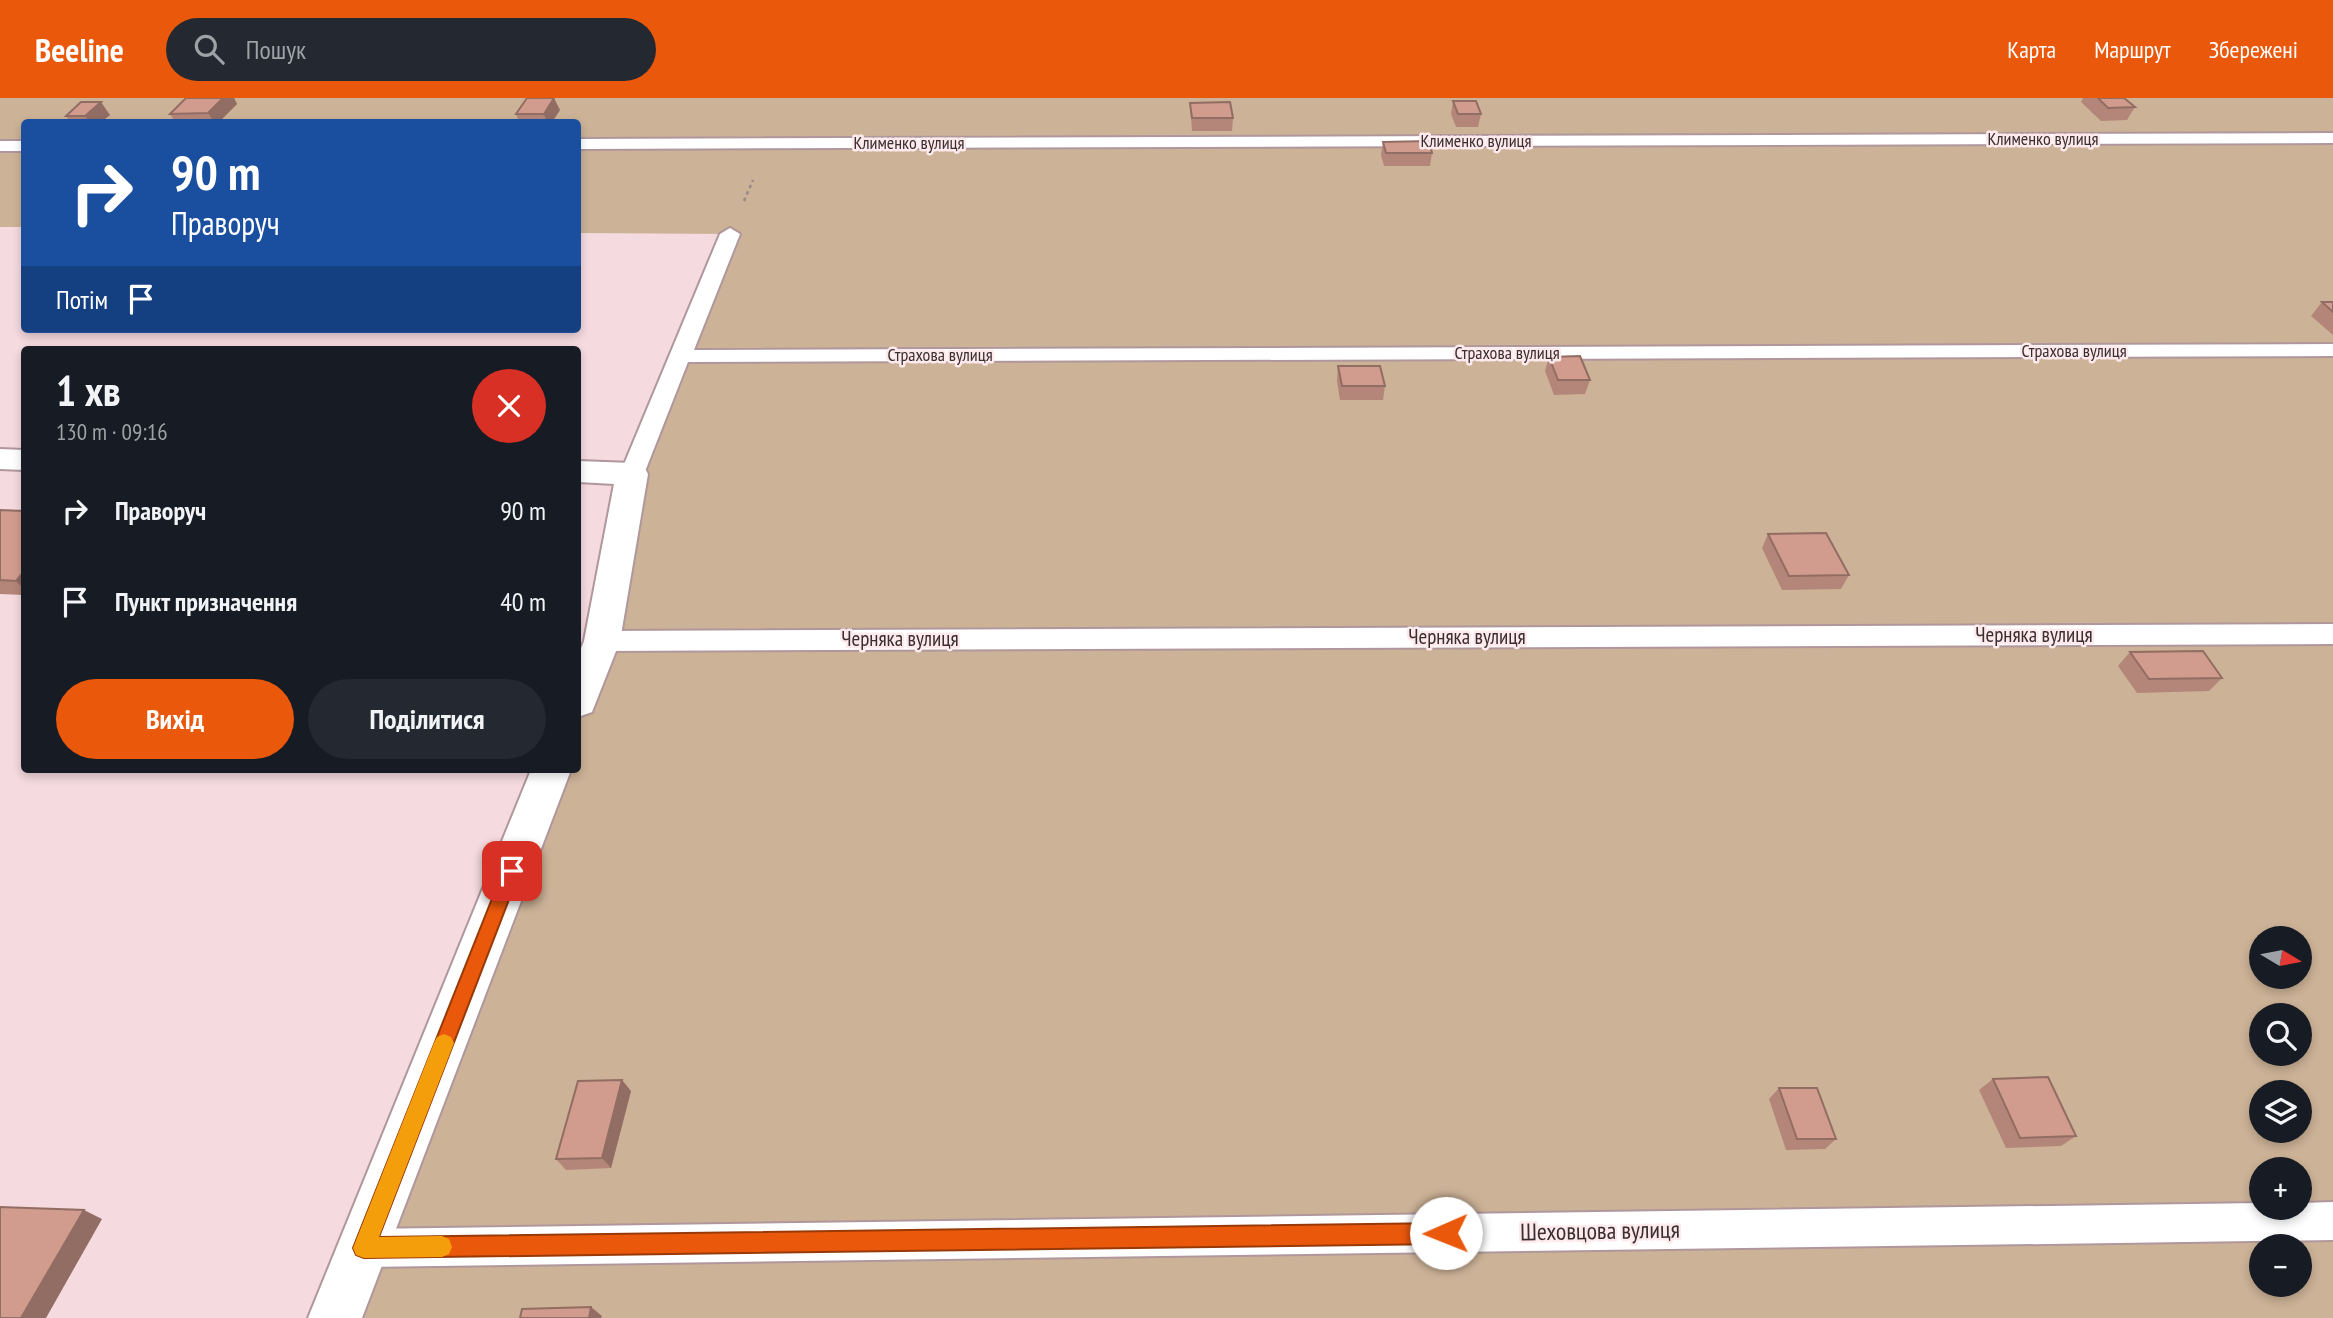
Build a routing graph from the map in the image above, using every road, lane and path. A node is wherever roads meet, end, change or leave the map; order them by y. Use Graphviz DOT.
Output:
graph roads {
  1 [pos="2333,138"];
  2 [pos="581,144"];
  3 [pos="768,144"];
  4 [pos="0,146"];
  5 [pos="21,146"];
  6 [pos="730,234"];
  7 [pos="2333,350"];
  8 [pos="680,356"];
  9 [pos="0,459"];
  10 [pos="21,460"];
  11 [pos="581,472"];
  12 [pos="632,474"];
  13 [pos="2333,634"];
  14 [pos="602,641"];
  15 [pos="581,694"];
  16 [pos="550,773"];
  17 [pos="2333,1221"];
  18 [pos="364,1248"];
  19 [pos="335,1318"];
  1 -- 3 [label="lane, Клименко вулиця"];
  2 -- 3 [label="lane, Клименко вулиця"];
  3 -- 6 [label="path"];
  4 -- 5 [label="lane"];
  6 -- 8 [label="lane"];
  7 -- 8 [label="lane, Страхова вулиця"];
  8 -- 12 [label="lane"];
  9 -- 10 [label="street"];
  11 -- 12 [label="street"];
  12 -- 14 [label="street"];
  13 -- 14 [label="lane, Черняка вулиця"];
  14 -- 15 [label="street"];
  16 -- 18 [label="street"];
  17 -- 18 [label="lane, Шеховцова вулиця"];
  18 -- 19 [label="street"];
}
